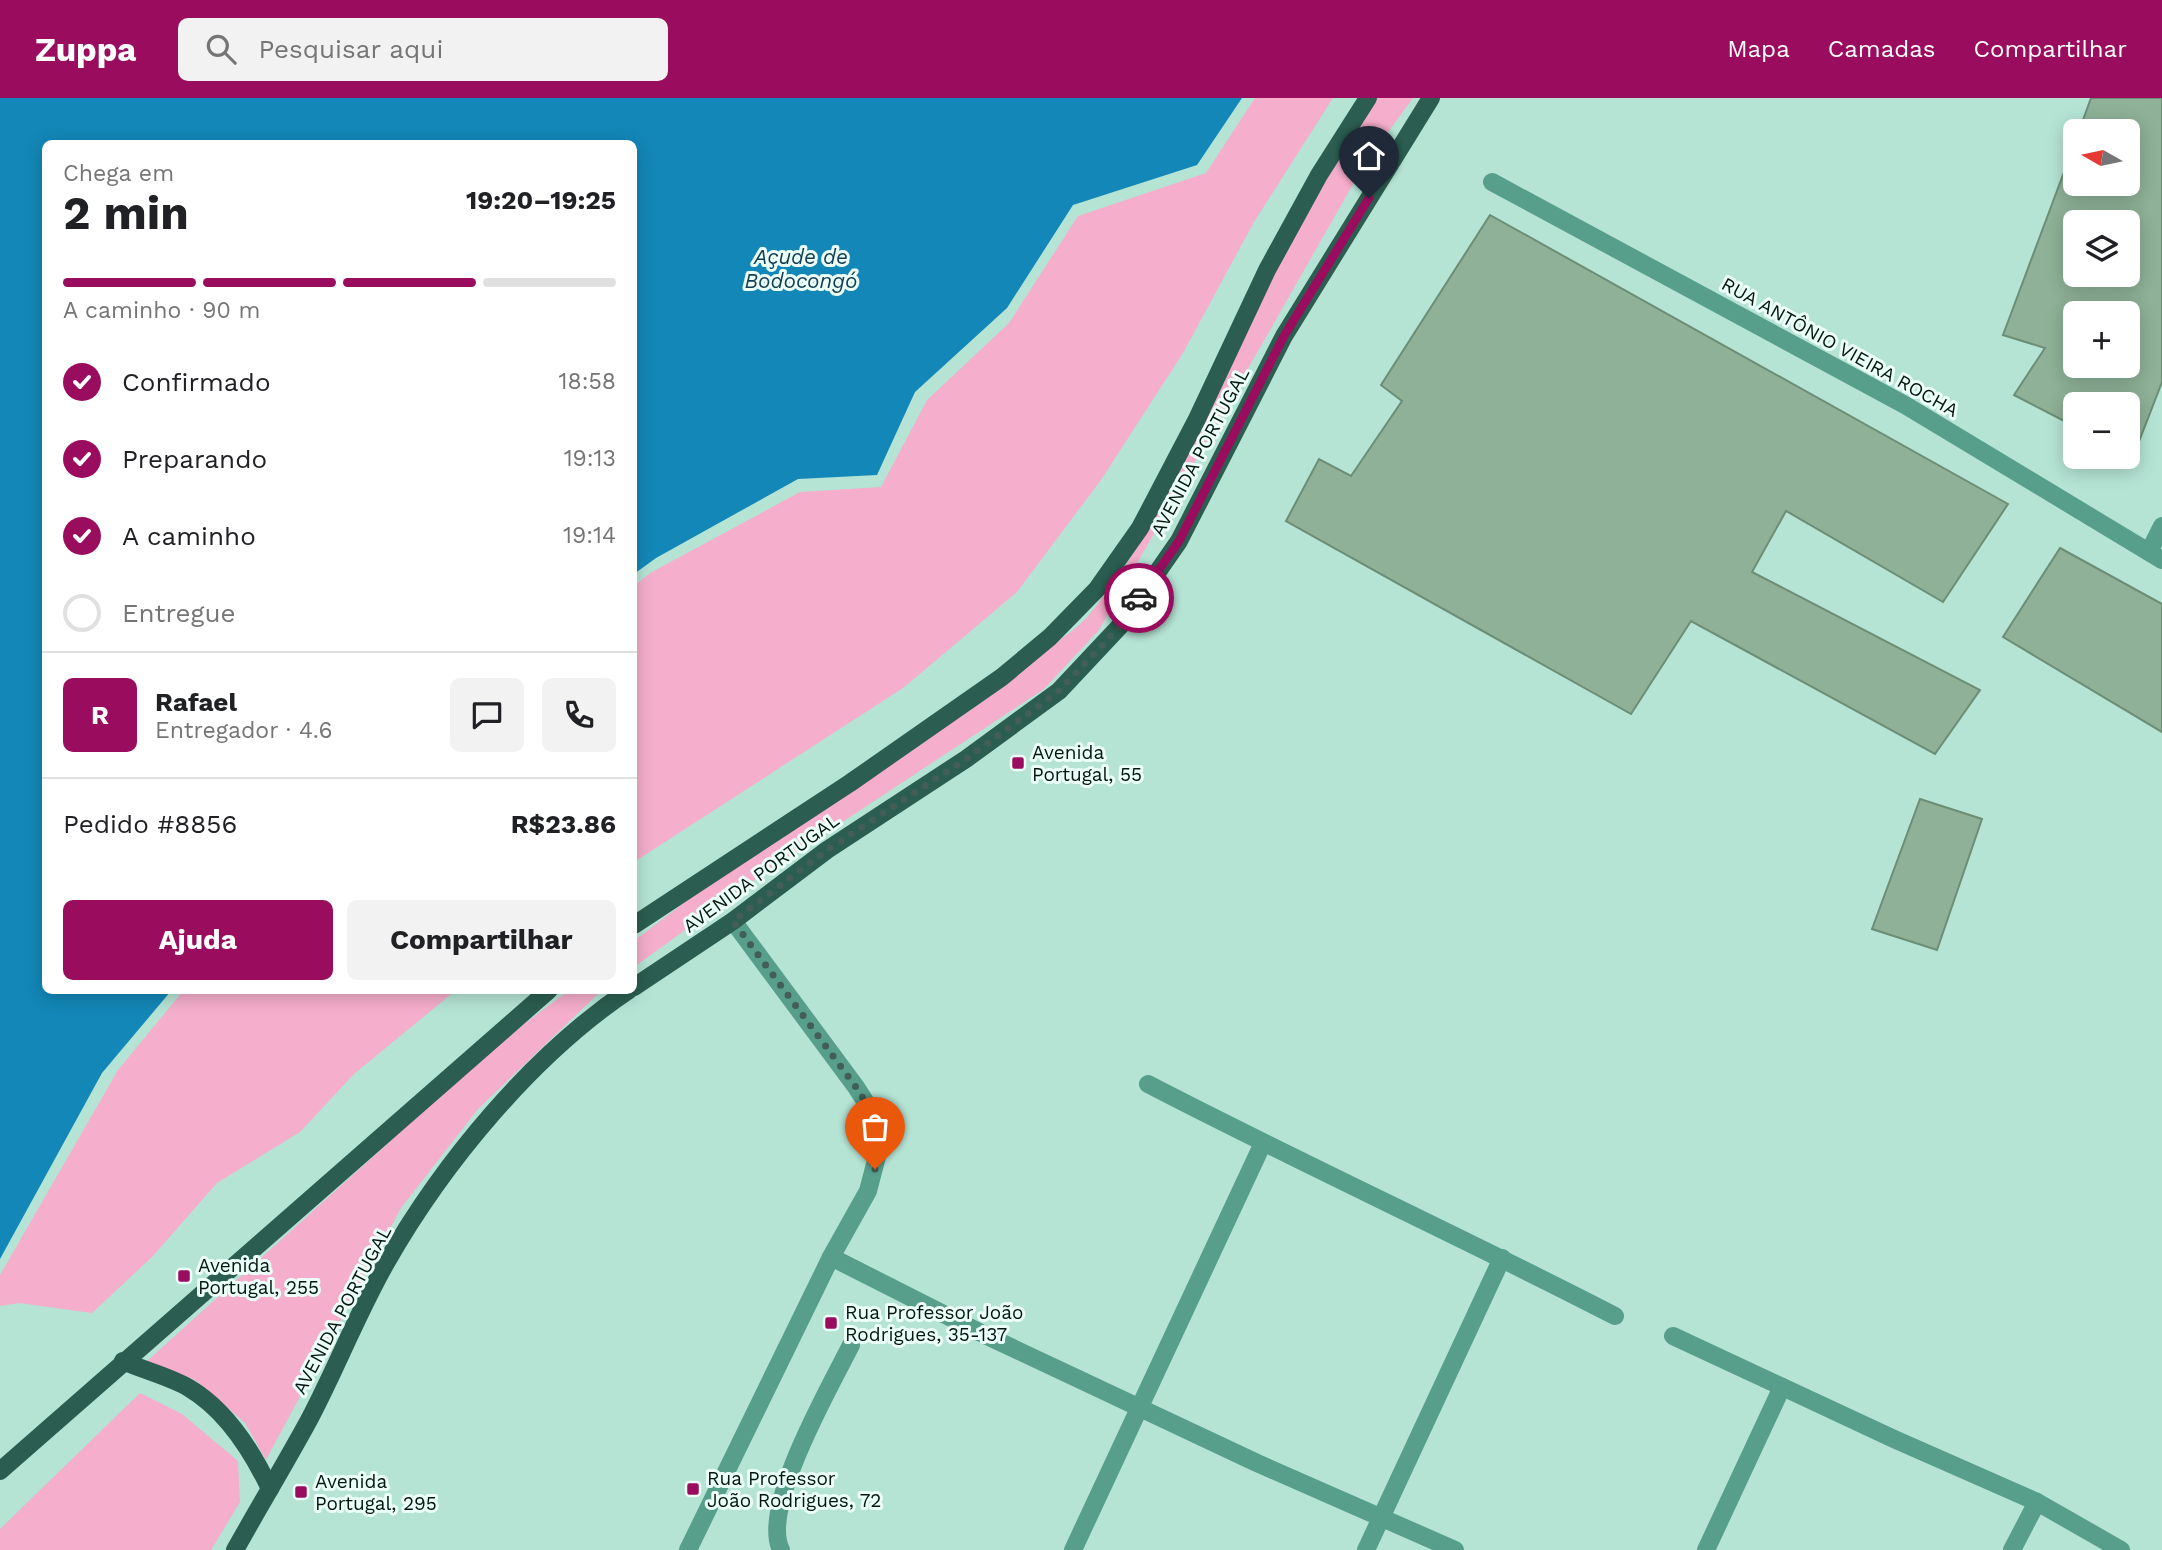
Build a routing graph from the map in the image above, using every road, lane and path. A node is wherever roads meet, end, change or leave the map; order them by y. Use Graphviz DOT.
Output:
graph roads {
  1 [pos="1368,98"];
  2 [pos="1431,98"];
  3 [pos="1492,182"];
  4 [pos="2162,526"];
  5 [pos="2156,556"];
  6 [pos="733,921"];
  7 [pos="637,923"];
  8 [pos="637,985"];
  9 [pos="545,994"];
  10 [pos="622,994"];
  11 [pos="1148,1084"];
  12 [pos="1263,1143"];
  13 [pos="831,1257"];
  14 [pos="1502,1258"];
  15 [pos="1615,1316"];
  16 [pos="1673,1336"];
  17 [pos="851,1345"];
  18 [pos="123,1361"];
  19 [pos="1783,1387"];
  20 [pos="1140,1406"];
  21 [pos="0,1471"];
  22 [pos="270,1489"];
  23 [pos="2037,1502"];
  24 [pos="1382,1516"];
  25 [pos="235,1550"];
  26 [pos="688,1550"];
  27 [pos="781,1550"];
  28 [pos="1073,1550"];
  29 [pos="1366,1550"];
  30 [pos="1455,1550"];
  31 [pos="1706,1550"];
  32 [pos="2012,1550"];
  33 [pos="2121,1550"];
  1 -- 7 [label="main road, AVENIDA PORTUGAL"];
  2 -- 6 [label="main road, AVENIDA PORTUGAL"];
  3 -- 5 [label="street, RUA ANTÔNIO VIEIRA ROCHA"];
  4 -- 5 [label="street"];
  6 -- 8 [label="main road, AVENIDA PORTUGAL"];
  6 -- 13 [label="street"];
  9 -- 18 [label="main road"];
  10 -- 22 [label="main road, AVENIDA PORTUGAL"];
  11 -- 12 [label="street"];
  12 -- 14 [label="street"];
  12 -- 20 [label="street"];
  13 -- 20 [label="street"];
  13 -- 26 [label="street"];
  14 -- 15 [label="street"];
  14 -- 24 [label="street"];
  16 -- 19 [label="street"];
  17 -- 27 [label="street"];
  18 -- 21 [label="main road"];
  18 -- 22 [label="main road"];
  19 -- 23 [label="street"];
  19 -- 31 [label="street"];
  20 -- 24 [label="street"];
  20 -- 28 [label="street"];
  22 -- 25 [label="main road, AVENIDA PORTUGAL"];
  23 -- 32 [label="street"];
  23 -- 33 [label="street"];
  24 -- 29 [label="street"];
  24 -- 30 [label="street"];
}
